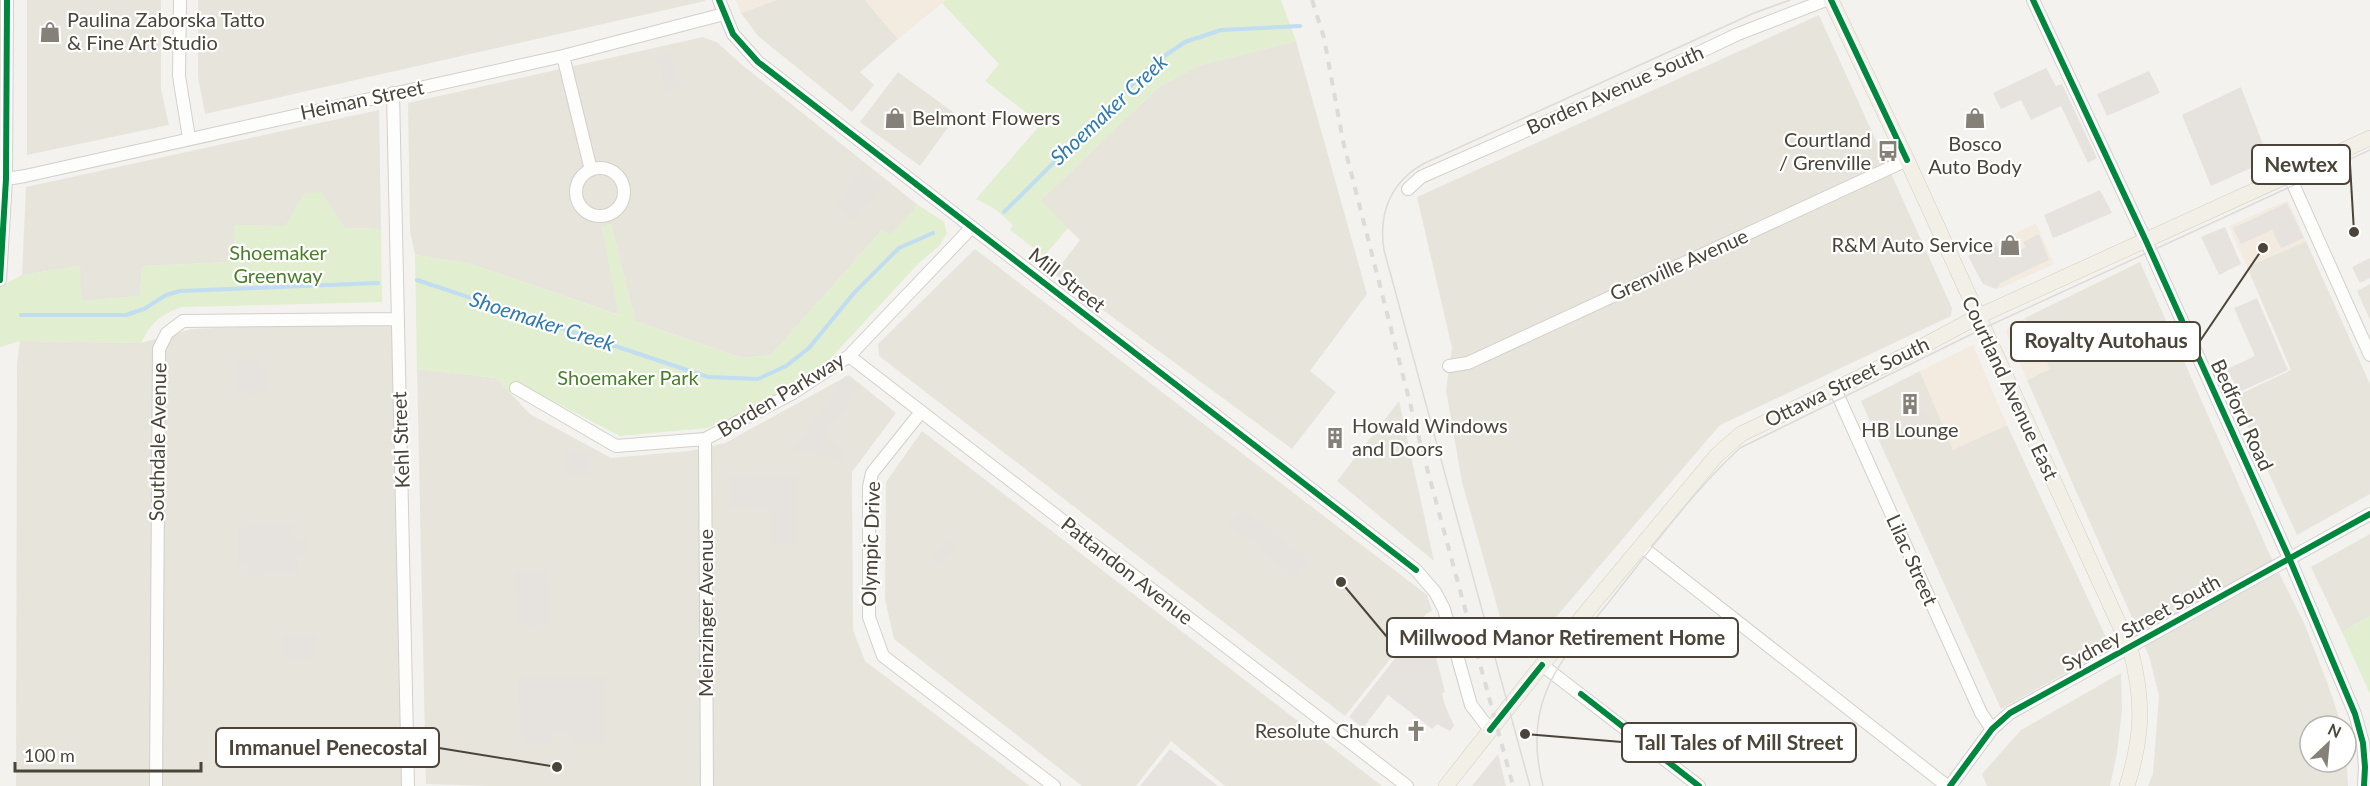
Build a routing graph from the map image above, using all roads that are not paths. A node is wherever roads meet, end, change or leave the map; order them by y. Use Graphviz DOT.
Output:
graph roads {
  1 [pos="7,0"];
  2 [pos="180,0"];
  3 [pos="719,0"];
  4 [pos="1826,0"];
  5 [pos="1831,0"];
  6 [pos="2033,0"];
  7 [pos="723,14"];
  8 [pos="563,56"];
  9 [pos="393,93"];
  10 [pos="189,138"];
  11 [pos="2370,138"];
  12 [pos="1907,160"];
  13 [pos="591,170"];
  14 [pos="2289,175"];
  15 [pos="3,179"];
  16 [pos="1408,189"];
  17 [pos="972,227"];
  18 [pos="2146,241"];
  19 [pos="0,280"];
  20 [pos="1977,317"];
  21 [pos="396,319"];
  22 [pos="2370,355"];
  23 [pos="849,356"];
  24 [pos="1449,366"];
  25 [pos="516,388"];
  26 [pos="1835,389"];
  27 [pos="921,412"];
  28 [pos="705,439"];
  29 [pos="2370,514"];
  30 [pos="1641,546"];
  31 [pos="2290,560"];
  32 [pos="2130,648"];
  33 [pos="1542,665"];
  34 [pos="1992,729"];
  35 [pos="1490,730"];
  36 [pos="156,786"];
  37 [pos="408,786"];
  38 [pos="707,786"];
  39 [pos="1054,786"];
  40 [pos="1407,786"];
  41 [pos="1446,786"];
  42 [pos="1699,786"];
  43 [pos="1949,786"];
  44 [pos="2127,786"];
  45 [pos="2364,786"];
  1 -- 15 [label="street"];
  2 -- 10 [label="street"];
  3 -- 7 [label="street, Mill Street"];
  4 -- 16 [label="street, Borden Avenue South"];
  5 -- 12 [label="main road, Courtland Avenue East"];
  6 -- 18 [label="street, Bedford Road"];
  7 -- 8 [label="street, Heiman Street"];
  7 -- 17 [label="street, Mill Street"];
  8 -- 9 [label="street, Heiman Street"];
  8 -- 13 [label="street"];
  9 -- 10 [label="street, Heiman Street"];
  9 -- 21 [label="street, Kehl Street"];
  10 -- 15 [label="street, Heiman Street"];
  11 -- 14 [label="main road, Ottawa Street South"];
  12 -- 20 [label="main road, Courtland Avenue East"];
  12 -- 24 [label="street, Grenville Avenue"];
  14 -- 18 [label="main road, Ottawa Street South"];
  14 -- 22 [label="street"];
  15 -- 19 [label="street"];
  17 -- 23 [label="street, Borden Parkway"];
  17 -- 35 [label="street, Mill Street"];
  18 -- 20 [label="main road, Ottawa Street South"];
  18 -- 31 [label="street, Bedford Road"];
  20 -- 26 [label="main road, Ottawa Street South"];
  20 -- 32 [label="main road, Courtland Avenue East"];
  21 -- 36 [label="street, Southdale Avenue"];
  21 -- 37 [label="street, Kehl Street"];
  23 -- 27 [label="street, Pattandon Avenue"];
  23 -- 28 [label="street, Borden Parkway"];
  25 -- 28 [label="street, Borden Parkway"];
  26 -- 30 [label="main road, Ottawa Street South"];
  26 -- 34 [label="street, Lilac Street"];
  27 -- 39 [label="street, Olympic Drive"];
  27 -- 40 [label="street, Pattandon Avenue"];
  28 -- 38 [label="street, Meinzinger Avenue"];
  29 -- 31 [label="street, Sydney Street South"];
  30 -- 33 [label="main road, Ottawa Street South"];
  30 -- 43 [label="street"];
  31 -- 32 [label="street, Sydney Street South"];
  31 -- 45 [label="street, Bedford Road"];
  32 -- 34 [label="street, Sydney Street South"];
  32 -- 44 [label="main road, Courtland Avenue East"];
  33 -- 35 [label="main road, Ottawa Street South"];
  33 -- 42 [label="street"];
  34 -- 43 [label="street, Sydney Street South"];
  35 -- 41 [label="main road, Ottawa Street South"];
}
